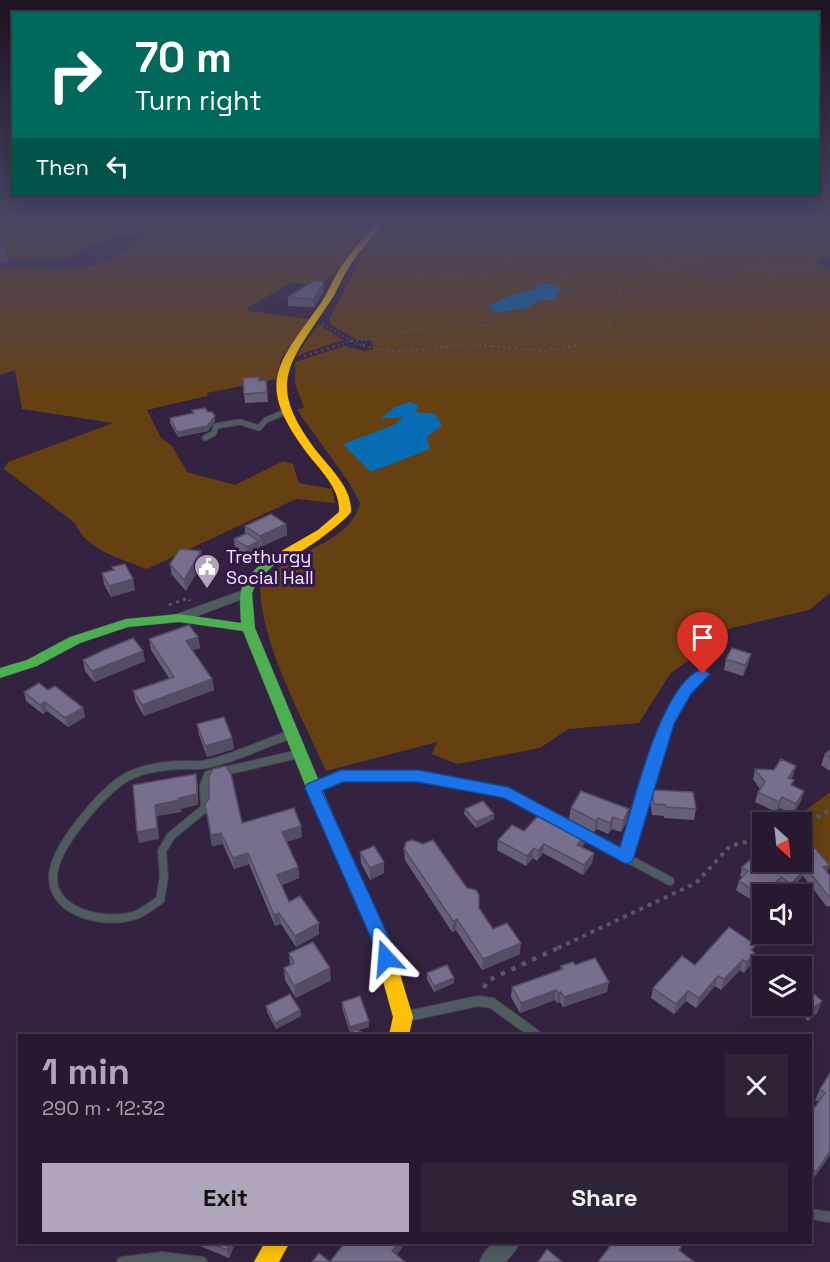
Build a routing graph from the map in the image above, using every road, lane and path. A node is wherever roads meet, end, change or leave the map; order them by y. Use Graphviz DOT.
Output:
graph roads {
  1 [pos="337,282"];
  2 [pos="502,282"];
  3 [pos="521,282"];
  4 [pos="593,282"];
  5 [pos="660,282"];
  6 [pos="687,282"];
  7 [pos="764,282"];
  8 [pos="620,293"];
  9 [pos="508,315"];
  10 [pos="314,319"];
  11 [pos="351,341"];
  12 [pos="286,362"];
  13 [pos="285,412"];
  14 [pos="205,438"];
  15 [pos="246,594"];
  16 [pos="179,618"];
  17 [pos="248,628"];
  18 [pos="0,673"];
  19 [pos="703,674"];
  20 [pos="291,735"];
  21 [pos="298,754"];
  22 [pos="313,788"];
  23 [pos="830,810"];
  24 [pos="812,820"];
  25 [pos="752,840"];
  26 [pos="626,857"];
  27 [pos="670,881"];
  28 [pos="478,1001"];
  29 [pos="403,1017"];
  30 [pos="399,1034"];
  31 [pos="535,1034"];
  32 [pos="812,1214"];
  33 [pos="830,1217"];
  34 [pos="277,1244"];
  35 [pos="506,1244"];
  36 [pos="122,1262"];
  37 [pos="202,1262"];
  38 [pos="266,1262"];
  39 [pos="491,1262"];
  1 -- 10 [label="street"];
  2 -- 3 [label="path"];
  4 -- 8 [label="path"];
  5 -- 8 [label="path"];
  6 -- 7 [label="path"];
  8 -- 11 [label="path"];
  9 -- 11 [label="path"];
  10 -- 11 [label="path"];
  10 -- 12 [label="street"];
  11 -- 12 [label="path"];
  12 -- 13 [label="street"];
  13 -- 14 [label="lane"];
  13 -- 15 [label="street"];
  15 -- 16 [label="street"];
  15 -- 17 [label="street"];
  16 -- 17 [label="street"];
  16 -- 18 [label="street"];
  17 -- 20 [label="street"];
  19 -- 26 [label="lane"];
  20 -- 21 [label="street"];
  20 -- 21 [label="lane"];
  21 -- 22 [label="street"];
  22 -- 26 [label="lane"];
  22 -- 29 [label="street"];
  23 -- 24 [label="path"];
  25 -- 28 [label="path"];
  26 -- 27 [label="lane"];
  28 -- 29 [label="lane"];
  28 -- 31 [label="lane"];
  29 -- 30 [label="street"];
  32 -- 33 [label="lane"];
  34 -- 38 [label="street"];
  35 -- 39 [label="street"];
  36 -- 37 [label="lane"];
}
